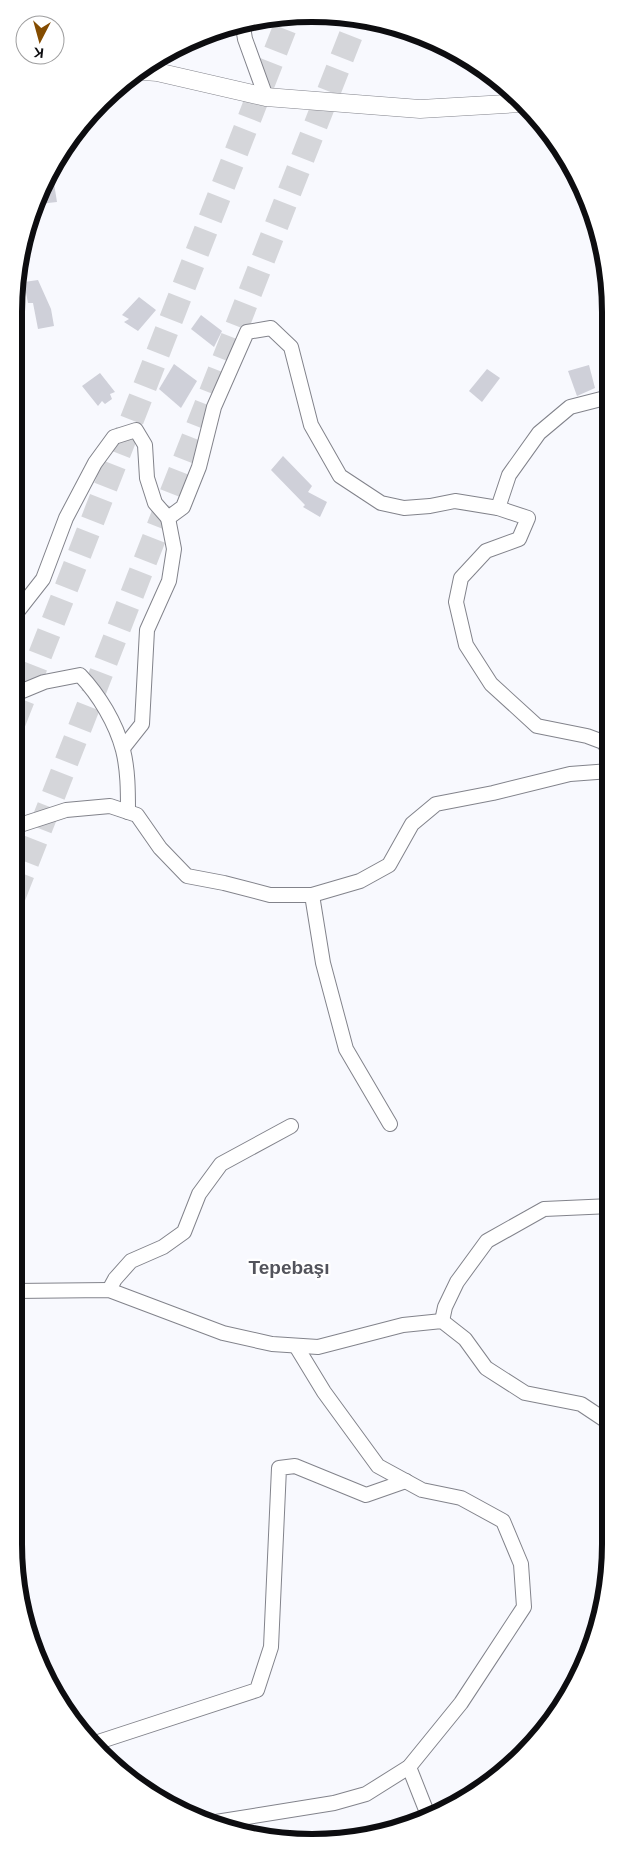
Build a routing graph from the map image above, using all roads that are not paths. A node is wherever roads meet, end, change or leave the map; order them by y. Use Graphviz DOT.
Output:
graph roads {
  1 [pos="244,31"];
  2 [pos="150,71"];
  3 [pos="266,97"];
  4 [pos="514,103"];
  5 [pos="602,399"];
  6 [pos="498,508"];
  7 [pos="168,518"];
  8 [pos="22,606"];
  9 [pos="22,691"];
  10 [pos="602,742"];
  11 [pos="123,748"];
  12 [pos="602,772"];
  13 [pos="128,812"];
  14 [pos="22,824"];
  15 [pos="312,895"];
  16 [pos="390,1124"];
  17 [pos="291,1126"];
  18 [pos="602,1206"];
  19 [pos="110,1290"];
  20 [pos="22,1291"];
  21 [pos="442,1321"];
  22 [pos="296,1346"];
  23 [pos="602,1418"];
  24 [pos="406,1481"];
  25 [pos="100,1741"];
  26 [pos="410,1767"];
  27 [pos="426,1810"];
  28 [pos="226,1820"];
  1 -- 3 [label="street"];
  2 -- 3 [label="street"];
  3 -- 4 [label="street"];
  5 -- 6 [label="street"];
  6 -- 7 [label="street"];
  6 -- 10 [label="street"];
  7 -- 8 [label="street"];
  7 -- 11 [label="street"];
  9 -- 11 [label="street"];
  11 -- 13 [label="street"];
  12 -- 15 [label="street"];
  13 -- 14 [label="street"];
  13 -- 15 [label="street"];
  15 -- 16 [label="street"];
  17 -- 19 [label="street"];
  18 -- 21 [label="street"];
  19 -- 20 [label="street"];
  19 -- 22 [label="street"];
  21 -- 22 [label="street"];
  21 -- 23 [label="street"];
  22 -- 24 [label="street"];
  24 -- 25 [label="street"];
  24 -- 26 [label="street"];
  26 -- 27 [label="street"];
  26 -- 28 [label="street"];
}
